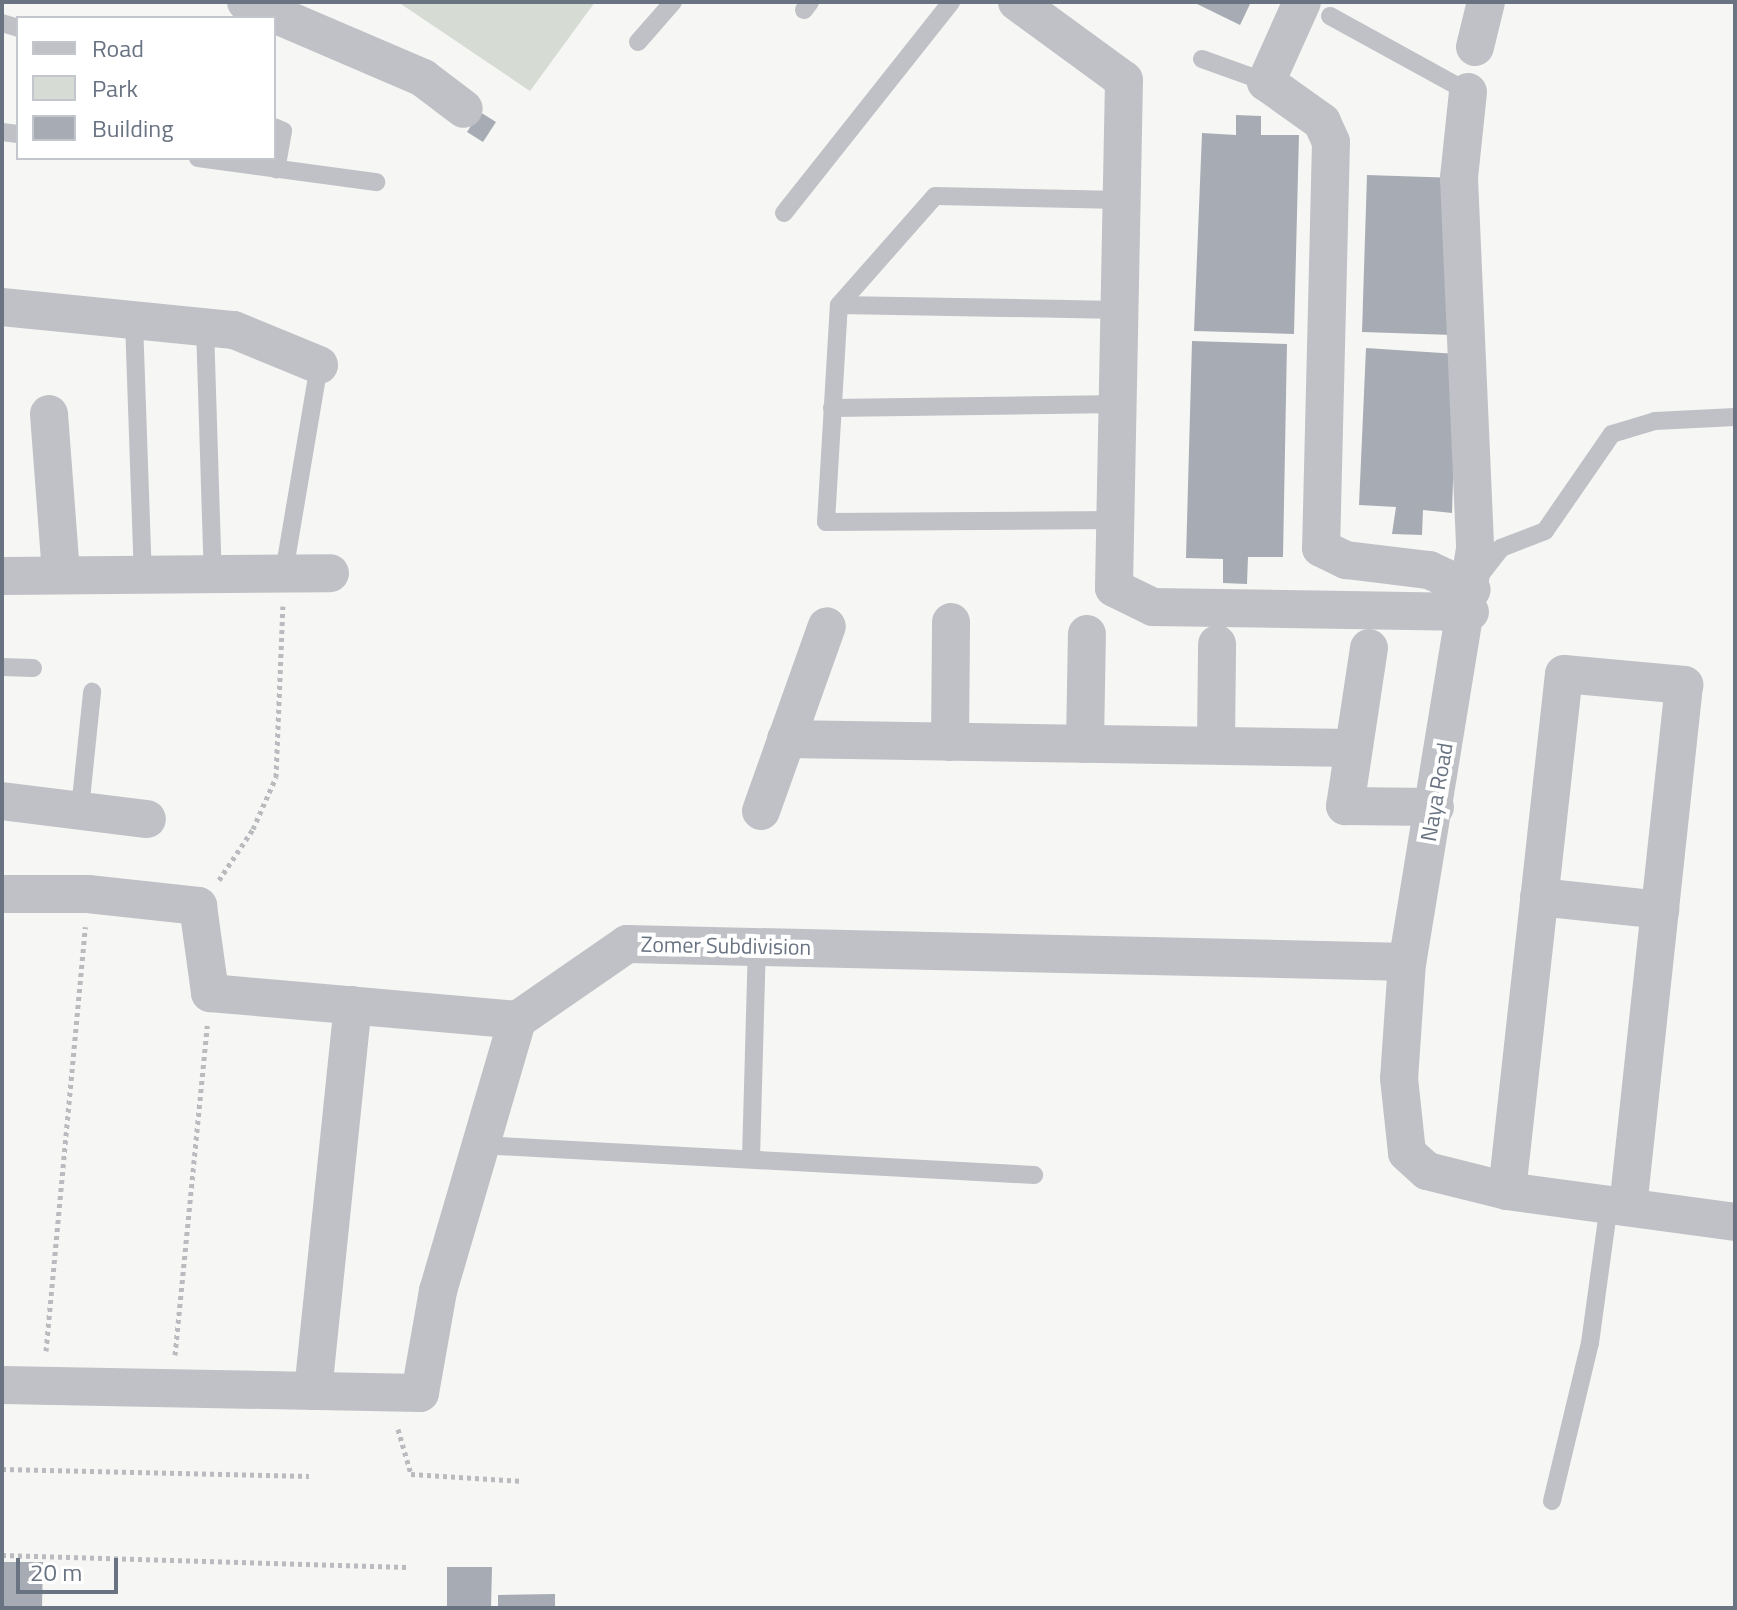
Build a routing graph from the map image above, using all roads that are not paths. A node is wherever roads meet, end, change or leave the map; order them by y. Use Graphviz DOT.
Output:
graph roads {
  1 [pos="246,2"];
  2 [pos="673,2"];
  3 [pos="951,2"];
  4 [pos="1017,2"];
  5 [pos="1486,2"];
  6 [pos="1316,9"];
  7 [pos="638,42"];
  8 [pos="1475,47"];
  9 [pos="1202,59"];
  10 [pos="1266,82"];
  11 [pos="1468,92"];
  12 [pos="464,109"];
  13 [pos="276,128"];
  14 [pos="212,160"];
  15 [pos="276,169"];
  16 [pos="376,182"];
  17 [pos="1121,200"];
  18 [pos="784,213"];
  19 [pos="839,305"];
  20 [pos="2,307"];
  21 [pos="1119,310"];
  22 [pos="134,321"];
  23 [pos="205,327"];
  24 [pos="319,365"];
  25 [pos="1117,404"];
  26 [pos="832,408"];
  27 [pos="49,414"];
  28 [pos="1735,417"];
  29 [pos="1114,520"];
  30 [pos="284,572"];
  31 [pos="61,573"];
  32 [pos="143,573"];
  33 [pos="330,573"];
  34 [pos="213,575"];
  35 [pos="2,576"];
  36 [pos="1471,601"];
  37 [pos="951,622"];
  38 [pos="827,626"];
  39 [pos="1087,634"];
  40 [pos="1217,644"];
  41 [pos="1369,648"];
  42 [pos="2,667"];
  43 [pos="33,668"];
  44 [pos="92,692"];
  45 [pos="786,739"];
  46 [pos="950,742"];
  47 [pos="1085,744"];
  48 [pos="1216,745"];
  49 [pos="1353,748"];
  50 [pos="2,801"];
  51 [pos="1435,807"];
  52 [pos="80,809"];
  53 [pos="761,811"];
  54 [pos="147,819"];
  55 [pos="2,894"];
  56 [pos="1539,897"];
  57 [pos="1660,910"];
  58 [pos="757,947"];
  59 [pos="1407,962"];
  60 [pos="353,1005"];
  61 [pos="517,1020"];
  62 [pos="480,1145"];
  63 [pos="751,1158"];
  64 [pos="1034,1175"];
  65 [pos="1507,1191"];
  66 [pos="1618,1206"];
  67 [pos="1735,1222"];
  68 [pos="2,1385"];
  69 [pos="313,1391"];
  70 [pos="1552,1501"];
  1 -- 12 [label="street"];
  2 -- 7 [label="lane"];
  3 -- 18 [label="lane"];
  4 -- 17 [label="street"];
  5 -- 8 [label="street"];
  6 -- 10 [label="street"];
  6 -- 11 [label="lane"];
  9 -- 10 [label="lane"];
  10 -- 36 [label="street"];
  11 -- 36 [label="street, Naya Road"];
  13 -- 15 [label="lane"];
  14 -- 15 [label="lane"];
  15 -- 16 [label="lane"];
  17 -- 19 [label="lane"];
  17 -- 21 [label="street"];
  19 -- 21 [label="lane"];
  19 -- 26 [label="lane"];
  20 -- 22 [label="street"];
  21 -- 25 [label="street"];
  22 -- 23 [label="street"];
  22 -- 32 [label="lane"];
  23 -- 24 [label="street"];
  23 -- 34 [label="lane"];
  24 -- 30 [label="lane"];
  25 -- 26 [label="lane"];
  25 -- 29 [label="street"];
  26 -- 29 [label="lane"];
  27 -- 31 [label="street"];
  28 -- 36 [label="lane"];
  29 -- 36 [label="street"];
  30 -- 33 [label="street"];
  30 -- 34 [label="street"];
  31 -- 32 [label="street"];
  31 -- 35 [label="street"];
  32 -- 34 [label="street"];
  36 -- 51 [label="street, Naya Road"];
  37 -- 46 [label="street"];
  38 -- 45 [label="street"];
  39 -- 47 [label="street"];
  40 -- 48 [label="street"];
  41 -- 49 [label="street"];
  42 -- 43 [label="lane"];
  44 -- 52 [label="lane"];
  45 -- 46 [label="street"];
  45 -- 53 [label="street"];
  46 -- 47 [label="street"];
  47 -- 48 [label="street"];
  48 -- 49 [label="street"];
  49 -- 51 [label="street"];
  50 -- 52 [label="street"];
  51 -- 59 [label="street, Naya Road"];
  52 -- 54 [label="street"];
  55 -- 60 [label="street"];
  56 -- 57 [label="street"];
  56 -- 57 [label="street"];
  56 -- 65 [label="street"];
  57 -- 66 [label="street"];
  58 -- 59 [label="street, Zomer Subdivision"];
  58 -- 61 [label="street, Zomer Subdivision"];
  58 -- 63 [label="lane"];
  59 -- 65 [label="street, Naya Road"];
  60 -- 61 [label="street"];
  60 -- 69 [label="street"];
  61 -- 62 [label="street"];
  62 -- 63 [label="lane"];
  62 -- 69 [label="street"];
  63 -- 64 [label="lane"];
  65 -- 66 [label="street, Naya Road"];
  66 -- 67 [label="street, Naya Road"];
  66 -- 70 [label="lane"];
  68 -- 69 [label="street"];
}
